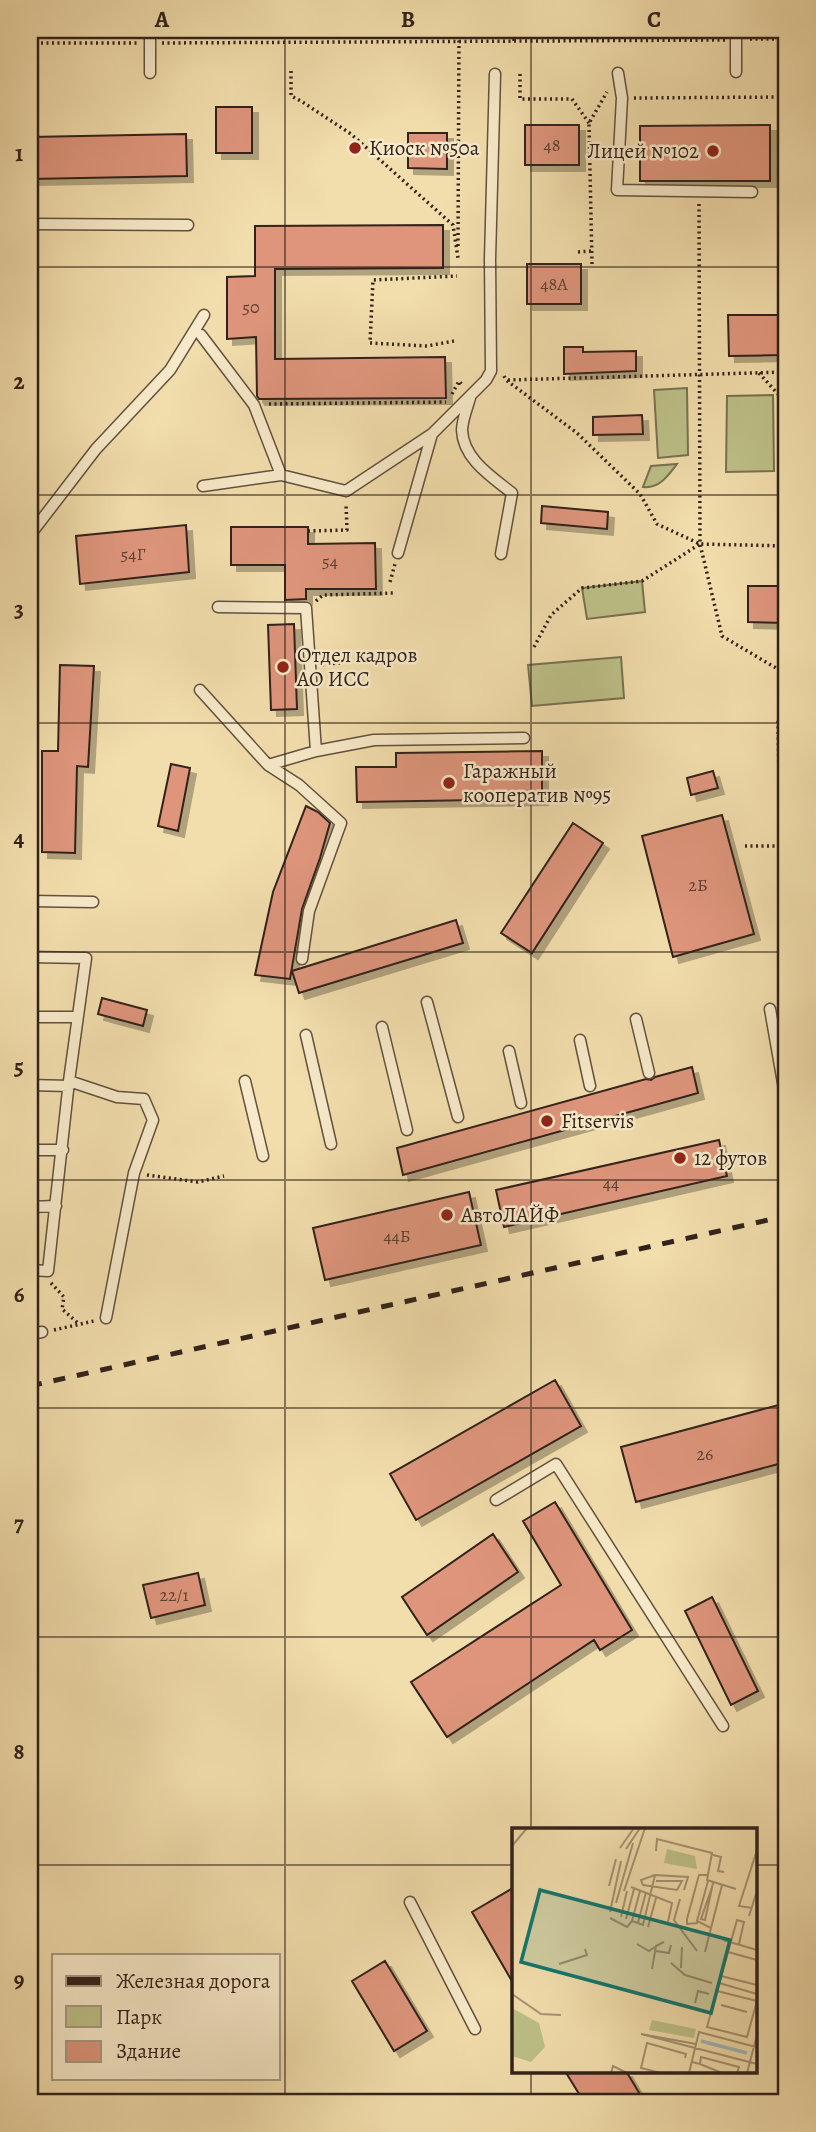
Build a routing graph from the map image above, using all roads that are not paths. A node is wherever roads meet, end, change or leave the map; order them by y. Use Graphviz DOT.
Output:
graph roads {
  1 [pos="150,30"];
  2 [pos="736,35"];
  3 [pos="736,72"];
  4 [pos="150,73"];
  5 [pos="618,73"];
  6 [pos="495,74"];
  7 [pos="752,192"];
  8 [pos="30,224"];
  9 [pos="188,225"];
  10 [pos="204,315"];
  11 [pos="201,335"];
  12 [pos="471,396"];
  13 [pos="432,434"];
  14 [pos="281,475"];
  15 [pos="203,486"];
  16 [pos="30,535"];
  17 [pos="398,553"];
  18 [pos="501,554"];
  19 [pos="218,607"];
  20 [pos="200,690"];
  21 [pos="524,737"];
  22 [pos="316,751"];
  23 [pos="268,765"];
  24 [pos="30,901"];
  25 [pos="93,901"];
  26 [pos="30,957"];
  27 [pos="302,959"];
  28 [pos="427,1002"];
  29 [pos="770,1009"];
  30 [pos="30,1017"];
  31 [pos="77,1017"];
  32 [pos="636,1019"];
  33 [pos="382,1027"];
  34 [pos="306,1035"];
  35 [pos="580,1040"];
  36 [pos="509,1051"];
  37 [pos="649,1073"];
  38 [pos="245,1081"];
  39 [pos="69,1084"];
  40 [pos="30,1085"];
  41 [pos="590,1086"];
  42 [pos="786,1100"];
  43 [pos="521,1103"];
  44 [pos="458,1118"];
  45 [pos="407,1130"];
  46 [pos="331,1144"];
  47 [pos="30,1150"];
  48 [pos="62,1150"];
  49 [pos="263,1156"];
  50 [pos="56,1206"];
  51 [pos="30,1207"];
  52 [pos="30,1270"];
  53 [pos="106,1318"];
  54 [pos="42,1332"];
  55 [pos="30,1334"];
  56 [pos="496,1500"];
  57 [pos="723,1726"];
  58 [pos="410,1902"];
  59 [pos="475,2029"];
  1 -- 4 [label="lane"];
  2 -- 3 [label="lane"];
  5 -- 7 [label="lane"];
  6 -- 12 [label="lane"];
  8 -- 9 [label="lane"];
  10 -- 16 [label="lane"];
  11 -- 14 [label="lane"];
  12 -- 13 [label="lane"];
  12 -- 18 [label="lane"];
  13 -- 14 [label="lane"];
  13 -- 17 [label="lane"];
  14 -- 15 [label="lane"];
  19 -- 22 [label="lane"];
  20 -- 23 [label="lane"];
  21 -- 22 [label="lane"];
  22 -- 23 [label="lane"];
  23 -- 27 [label="lane"];
  24 -- 25 [label="lane"];
  26 -- 31 [label="lane"];
  28 -- 44 [label="lane"];
  29 -- 42 [label="lane"];
  30 -- 31 [label="lane"];
  31 -- 39 [label="lane"];
  32 -- 37 [label="lane"];
  33 -- 45 [label="lane"];
  34 -- 46 [label="lane"];
  35 -- 41 [label="lane"];
  36 -- 43 [label="lane"];
  38 -- 49 [label="lane"];
  39 -- 40 [label="lane"];
  39 -- 48 [label="lane"];
  39 -- 53 [label="lane"];
  47 -- 48 [label="lane"];
  48 -- 50 [label="lane"];
  50 -- 51 [label="lane"];
  50 -- 52 [label="lane"];
  54 -- 55 [label="lane"];
  56 -- 57 [label="lane"];
  58 -- 59 [label="lane"];
}
